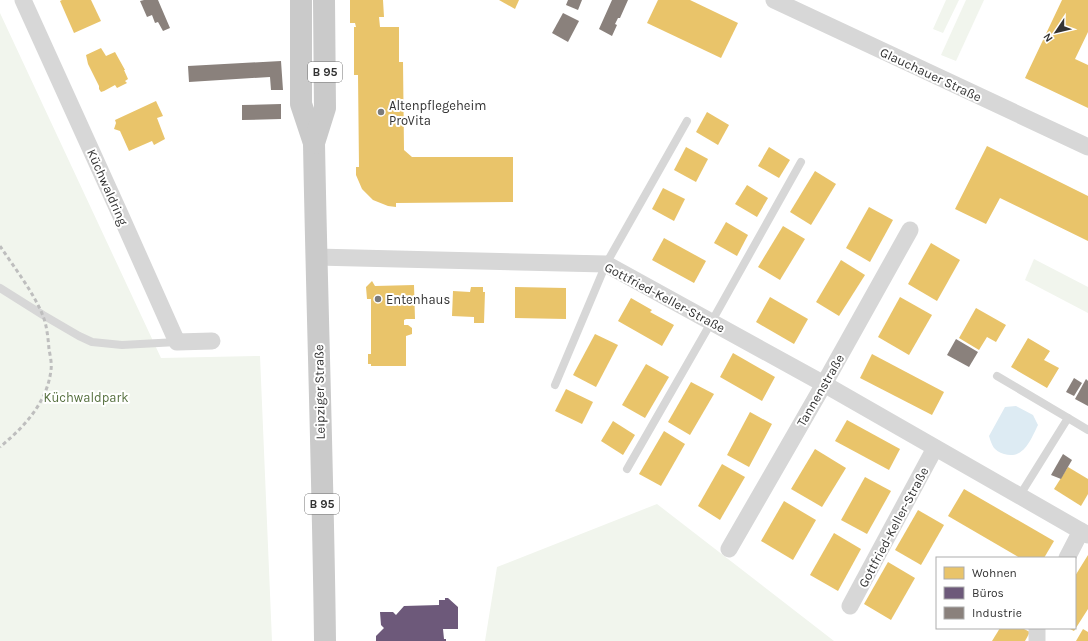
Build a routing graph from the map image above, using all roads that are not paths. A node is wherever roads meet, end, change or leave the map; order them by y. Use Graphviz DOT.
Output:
graph roads {
  1 [pos="23,0"];
  2 [pos="300,0"];
  3 [pos="324,0"];
  4 [pos="774,0"];
  5 [pos="687,122"];
  6 [pos="314,143"];
  7 [pos="1088,147"];
  8 [pos="801,162"];
  9 [pos="910,230"];
  10 [pos="316,257"];
  11 [pos="606,264"];
  12 [pos="0,288"];
  13 [pos="712,321"];
  14 [pos="212,341"];
  15 [pos="177,342"];
  16 [pos="997,376"];
  17 [pos="824,384"];
  18 [pos="555,385"];
  19 [pos="1068,418"];
  20 [pos="1088,430"];
  21 [pos="935,448"];
  22 [pos="626,469"];
  23 [pos="1020,495"];
  24 [pos="1084,533"];
  25 [pos="729,549"];
  26 [pos="1068,557"];
  27 [pos="850,606"];
  28 [pos="1037,629"];
  29 [pos="325,641"];
  30 [pos="1037,641"];
  1 -- 15 [label="street, Küchwaldring"];
  2 -- 6 [label="main road, Leipziger Straße / B 95"];
  3 -- 6 [label="main road, Leipziger Straße / B 95"];
  4 -- 7 [label="street, Glauchauer Straße"];
  5 -- 11 [label="lane"];
  6 -- 10 [label="main road, Leipziger Straße / B 95"];
  8 -- 13 [label="lane"];
  9 -- 17 [label="street, Tannenstraße"];
  10 -- 11 [label="street, Gottfried-Keller-Straße"];
  10 -- 29 [label="main road, Leipziger Straße / B 95"];
  11 -- 13 [label="street, Gottfried-Keller-Straße"];
  11 -- 18 [label="lane"];
  12 -- 15 [label="lane"];
  13 -- 17 [label="street, Gottfried-Keller-Straße"];
  13 -- 22 [label="lane"];
  14 -- 15 [label="street"];
  16 -- 19 [label="lane"];
  17 -- 21 [label="street, Gottfried-Keller-Straße"];
  17 -- 25 [label="street, Tannenstraße"];
  19 -- 20 [label="lane"];
  19 -- 23 [label="lane"];
  21 -- 23 [label="street, Gottfried-Keller-Straße"];
  21 -- 27 [label="street, Gottfried-Keller-Straße"];
  23 -- 24 [label="street, Gottfried-Keller-Straße"];
  24 -- 26 [label="street, Gottfried-Keller-Straße"];
  28 -- 30 [label="street"];
}
